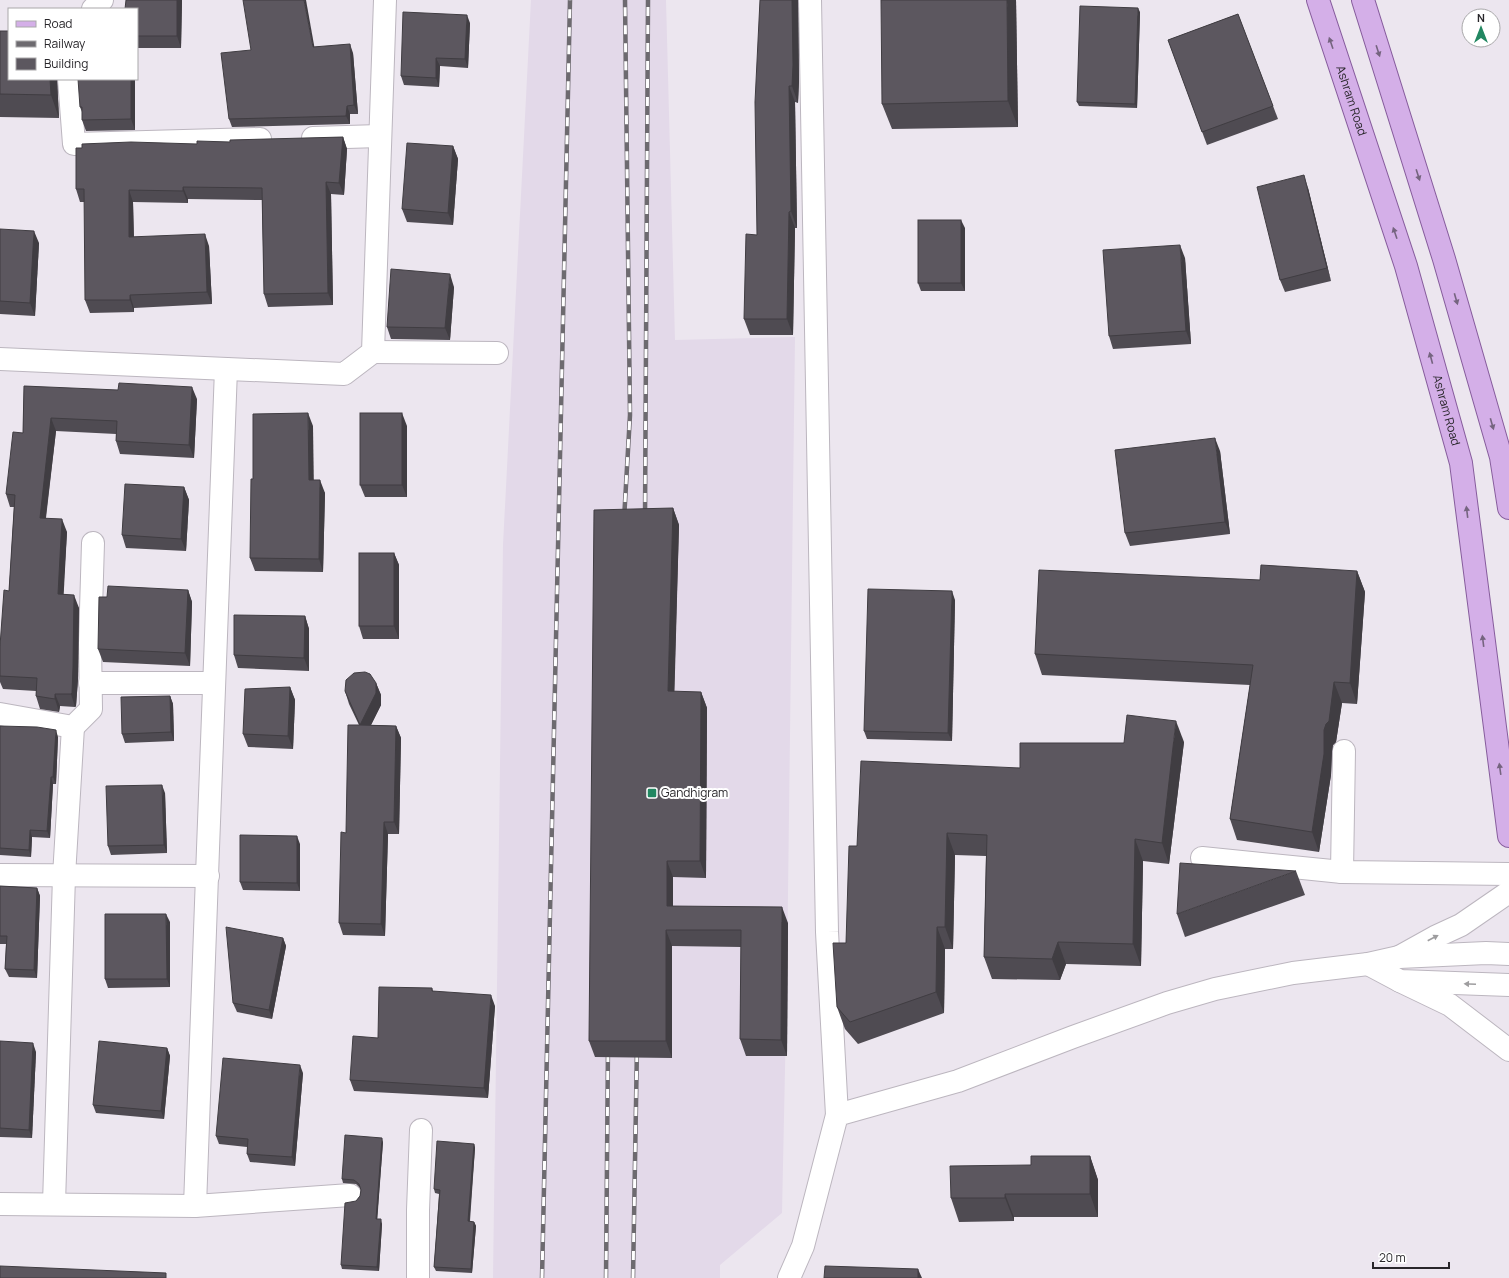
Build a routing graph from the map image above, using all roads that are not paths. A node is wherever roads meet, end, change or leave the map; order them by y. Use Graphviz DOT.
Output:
graph roads {
  1 [pos="102,0"];
  2 [pos="385,0"];
  3 [pos="810,0"];
  4 [pos="1318,0"];
  5 [pos="1363,0"];
  6 [pos="94,8"];
  7 [pos="70,80"];
  8 [pos="380,136"];
  9 [pos="373,352"];
  10 [pos="497,353"];
  11 [pos="0,359"];
  12 [pos="226,369"];
  13 [pos="1509,508"];
  14 [pos="93,543"];
  15 [pos="90,683"];
  16 [pos="213,683"];
  17 [pos="0,714"];
  18 [pos="73,727"];
  19 [pos="1344,751"];
  20 [pos="1509,836"];
  21 [pos="1202,858"];
  22 [pos="1342,872"];
  23 [pos="1509,874"];
  24 [pos="0,875"];
  25 [pos="64,876"];
  26 [pos="208,876"];
  27 [pos="1509,892"];
  28 [pos="1509,954"];
  29 [pos="1399,957"];
  30 [pos="1368,964"];
  31 [pos="1400,981"];
  32 [pos="1509,985"];
  33 [pos="1509,1050"];
  34 [pos="837,1115"];
  35 [pos="421,1130"];
  36 [pos="350,1195"];
  37 [pos="0,1204"];
  38 [pos="54,1204"];
  39 [pos="195,1206"];
  40 [pos="418,1278"];
  41 [pos="789,1278"];
  1 -- 6 [label="street"];
  2 -- 8 [label="street"];
  3 -- 34 [label="street"];
  20 -- 4 [label="main road, Ashram Road, one-way"];
  5 -- 13 [label="main road, one-way"];
  7 -- 8 [label="street"];
  8 -- 9 [label="street"];
  9 -- 10 [label="street"];
  9 -- 12 [label="street"];
  11 -- 12 [label="street"];
  12 -- 16 [label="street"];
  14 -- 15 [label="street"];
  15 -- 16 [label="street"];
  15 -- 18 [label="street"];
  16 -- 26 [label="street"];
  17 -- 18 [label="street"];
  18 -- 25 [label="street"];
  19 -- 22 [label="street"];
  21 -- 22 [label="street"];
  22 -- 23 [label="street"];
  24 -- 25 [label="street"];
  25 -- 26 [label="street"];
  25 -- 38 [label="street"];
  26 -- 39 [label="street"];
  29 -- 27 [label="street, one-way"];
  28 -- 29 [label="street"];
  29 -- 30 [label="street"];
  30 -- 31 [label="street"];
  30 -- 34 [label="street"];
  32 -- 31 [label="street, one-way"];
  31 -- 33 [label="street"];
  34 -- 41 [label="street"];
  35 -- 40 [label="street"];
  36 -- 39 [label="street"];
  37 -- 38 [label="street"];
  38 -- 39 [label="street"];
}
